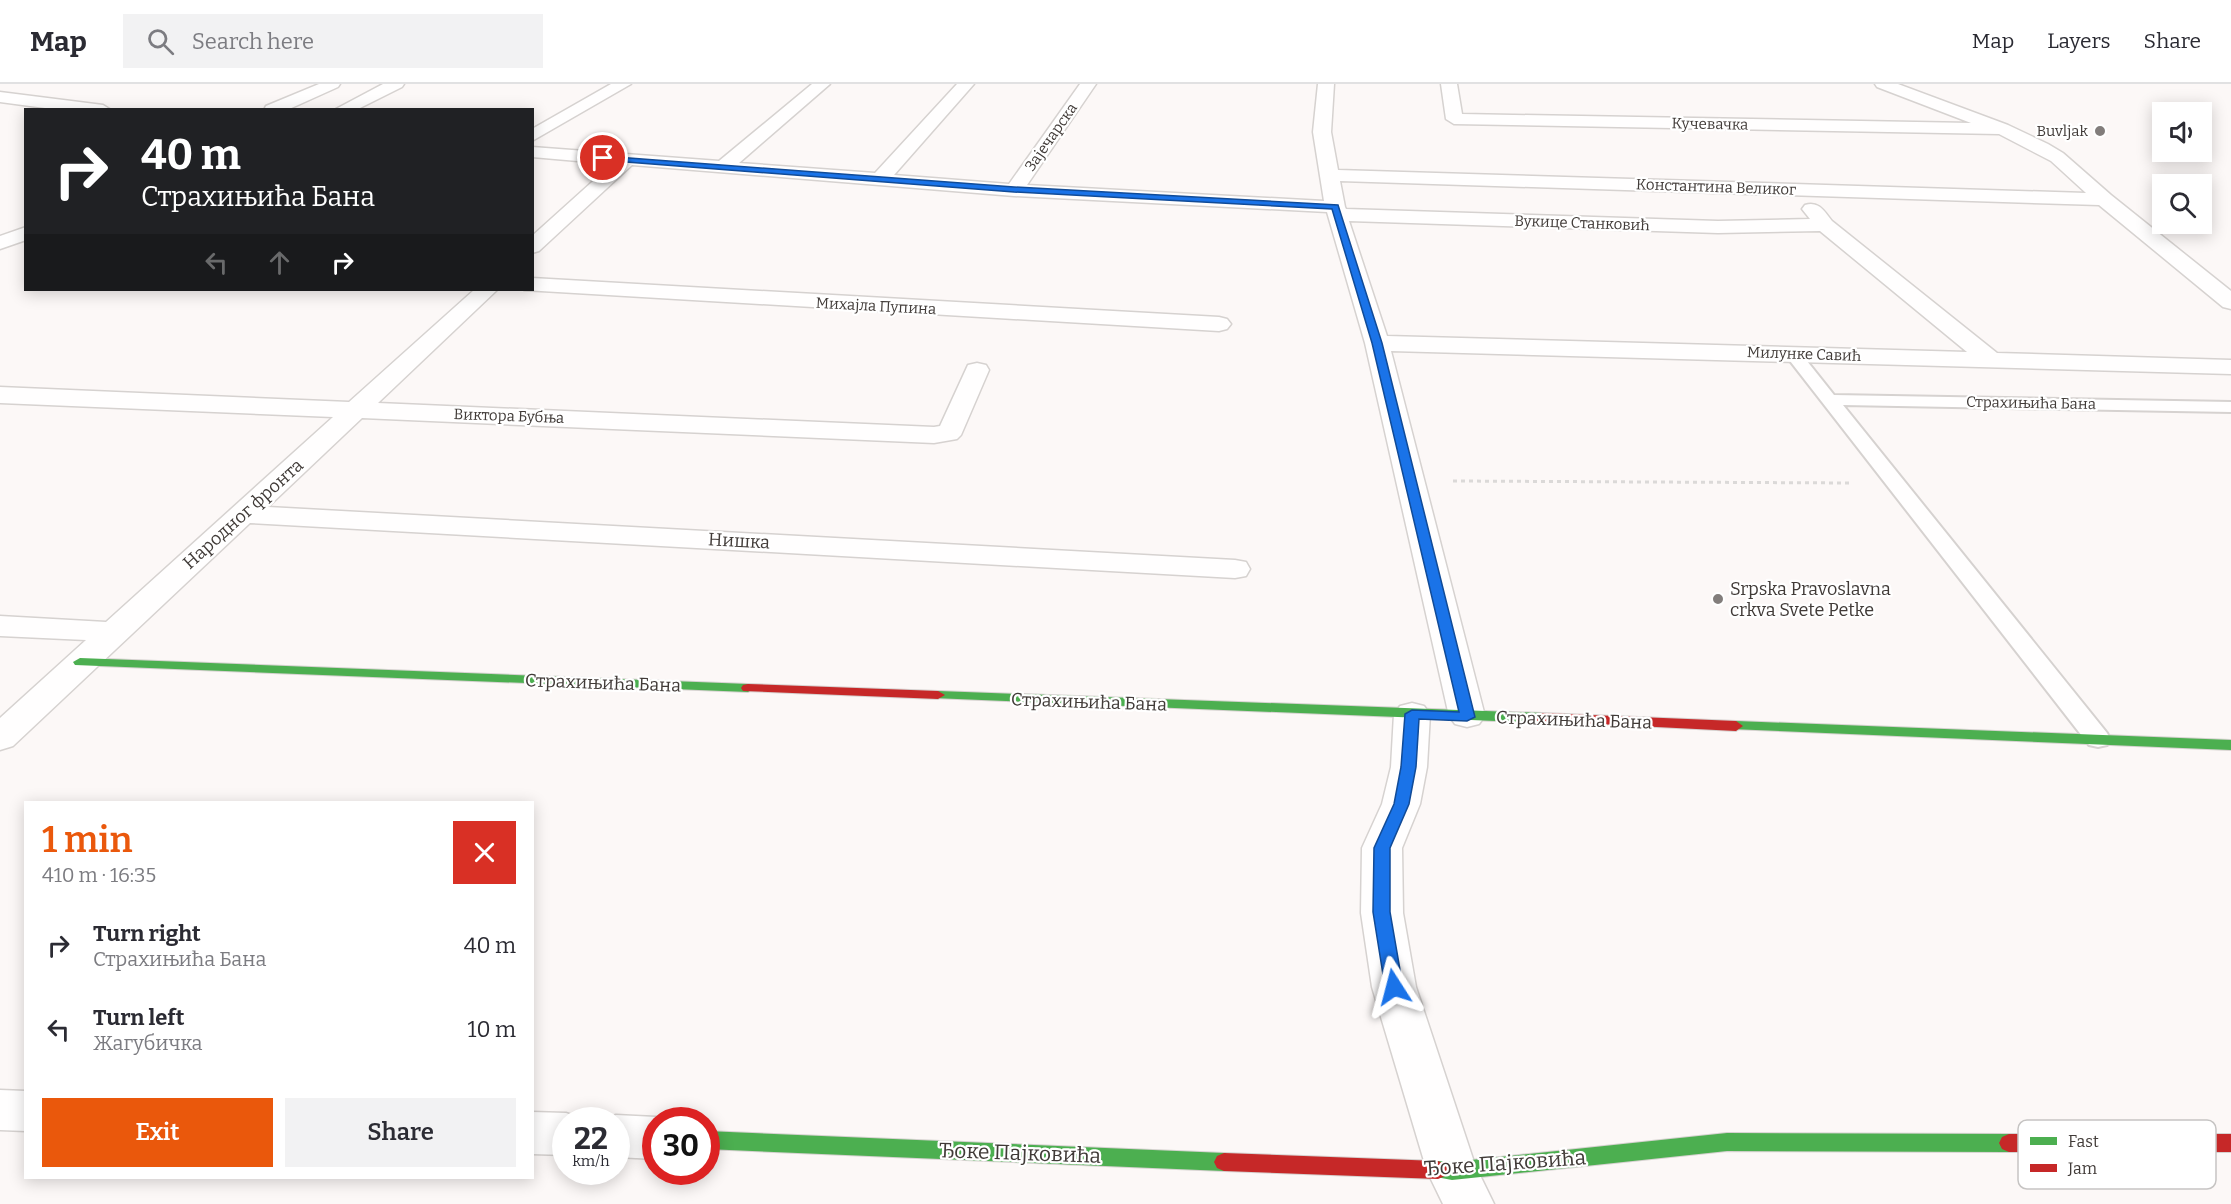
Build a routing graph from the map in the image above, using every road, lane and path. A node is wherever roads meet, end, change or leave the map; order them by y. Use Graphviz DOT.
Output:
graph roads {
  1 [pos="332,84"];
  2 [pos="396,84"];
  3 [pos="623,84"];
  4 [pos="822,84"];
  5 [pos="966,84"];
  6 [pos="1088,84"];
  7 [pos="1326,84"];
  8 [pos="1449,84"];
  9 [pos="1883,84"];
  10 [pos="0,97"];
  11 [pos="87,108"];
  12 [pos="277,108"];
  13 [pos="346,108"];
  14 [pos="2002,129"];
  15 [pos="534,135"];
  16 [pos="534,152"];
  17 [pos="627,160"];
  18 [pos="722,168"];
  19 [pos="1328,175"];
  20 [pos="879,180"];
  21 [pos="1796,189"];
  22 [pos="1014,190"];
  23 [pos="2104,199"];
  24 [pos="1337,211"];
  25 [pos="1825,225"];
  26 [pos="534,245"];
  27 [pos="534,285"];
  28 [pos="485,291"];
  29 [pos="2231,302"];
  30 [pos="1219,324"];
  31 [pos="1377,343"];
  32 [pos="1793,354"];
  33 [pos="1991,360"];
  34 [pos="2231,367"];
  35 [pos="977,370"];
  36 [pos="0,395"];
  37 [pos="1831,400"];
  38 [pos="2231,406"];
  39 [pos="357,410"];
  40 [pos="1410,481"];
  41 [pos="1896,483"];
  42 [pos="243,514"];
  43 [pos="1235,569"];
  44 [pos="0,626"];
  45 [pos="112,632"];
  46 [pos="80,662"];
  47 [pos="1412,714"];
  48 [pos="1467,717"];
  49 [pos="0,738"];
  50 [pos="2098,740"];
  51 [pos="2231,745"];
  52 [pos="0,1110"];
  53 [pos="24,1111"];
  54 [pos="534,1133"];
  55 [pos="552,1134"];
  56 [pos="720,1141"];
  57 [pos="2018,1143"];
  58 [pos="2216,1143"];
  59 [pos="2231,1143"];
  60 [pos="1460,1188"];
  1 -- 12 [label="street"];
  2 -- 13 [label="street"];
  3 -- 15 [label="street"];
  4 -- 18 [label="street"];
  5 -- 20 [label="street"];
  6 -- 22 [label="street, Зајечарска"];
  7 -- 19 [label="street"];
  8 -- 14 [label="street, Кучевачка"];
  9 -- 14 [label="street"];
  10 -- 11 [label="street"];
  14 -- 23 [label="street"];
  16 -- 17 [label="street, Вукице Станковић"];
  17 -- 18 [label="street, Вукице Станковић"];
  17 -- 26 [label="street"];
  18 -- 20 [label="street, Вукице Станковић"];
  19 -- 21 [label="street, Константина Великог"];
  19 -- 24 [label="street"];
  20 -- 22 [label="street, Вукице Станковић"];
  21 -- 23 [label="street, Константина Великог"];
  21 -- 25 [label="street"];
  22 -- 24 [label="street, Вукице Станковић"];
  23 -- 29 [label="street"];
  24 -- 25 [label="street, Вукице Станковић"];
  24 -- 31 [label="street"];
  25 -- 33 [label="street"];
  27 -- 30 [label="street, Михајла Пупина"];
  28 -- 39 [label="street, Народног фронта"];
  31 -- 32 [label="street, Милунке Савић"];
  31 -- 40 [label="street"];
  32 -- 33 [label="street, Милунке Савић"];
  32 -- 37 [label="lane"];
  33 -- 34 [label="street, Милунке Савић"];
  35 -- 39 [label="street, Виктора Бубња"];
  36 -- 39 [label="street, Виктора Бубња"];
  37 -- 38 [label="lane, Страхињића Бана"];
  37 -- 41 [label="lane"];
  39 -- 42 [label="street, Народног фронта"];
  40 -- 41 [label="path"];
  40 -- 48 [label="street"];
  41 -- 50 [label="lane"];
  42 -- 43 [label="street, Нишка"];
  42 -- 45 [label="street, Народног фронта"];
  44 -- 45 [label="street"];
  45 -- 46 [label="street, Народног фронта"];
  46 -- 47 [label="street, Страхињића Бана"];
  46 -- 49 [label="street, Народног фронта"];
  47 -- 48 [label="street, Страхињића Бана"];
  47 -- 60 [label="street"];
  48 -- 50 [label="street, Страхињића Бана"];
  50 -- 51 [label="street, Страхињића Бана"];
  52 -- 53 [label="street"];
  54 -- 55 [label="street"];
  56 -- 60 [label="street, Ђоке Пајковића"];
  57 -- 60 [label="street, Ђоке Пајковића"];
  58 -- 59 [label="street, Ђоке Пајковића"];
}
